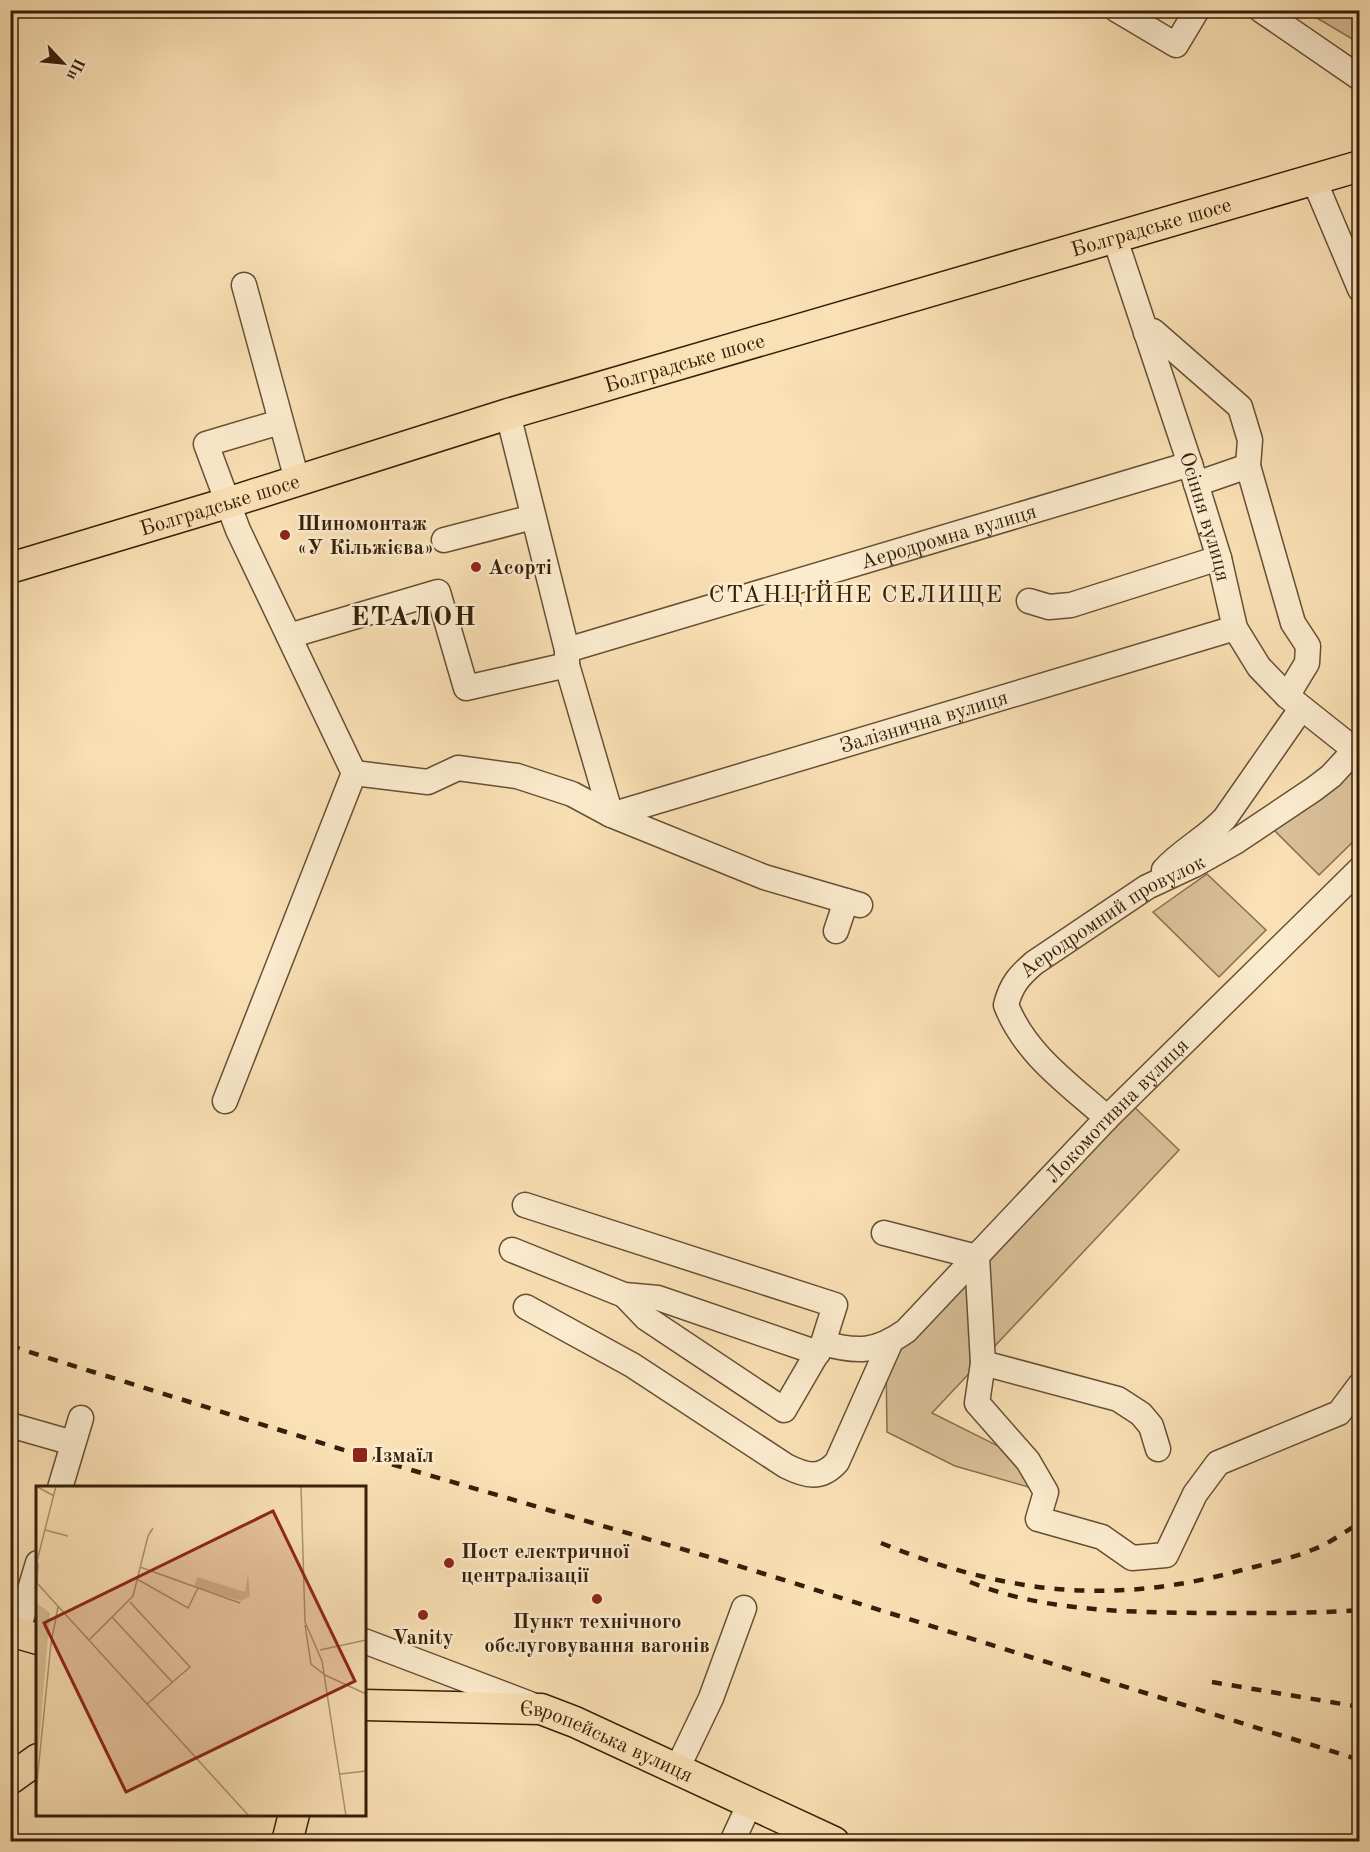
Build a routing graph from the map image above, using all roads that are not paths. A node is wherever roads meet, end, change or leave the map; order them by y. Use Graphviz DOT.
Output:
graph roads {
  1 [pos="1117,10"];
  2 [pos="1197,10"];
  3 [pos="1261,10"];
  4 [pos="1359,78"];
  5 [pos="1359,166"];
  6 [pos="1314,180"];
  7 [pos="1114,239"];
  8 [pos="244,285"];
  9 [pos="1359,289"];
  10 [pos="1146,333"];
  11 [pos="508,414"];
  12 [pos="280,422"];
  13 [pos="1248,466"];
  14 [pos="1193,474"];
  15 [pos="297,480"];
  16 [pos="227,503"];
  17 [pos="533,517"];
  18 [pos="444,540"];
  19 [pos="1219,558"];
  20 [pos="10,567"];
  21 [pos="1029,601"];
  22 [pos="1235,628"];
  23 [pos="289,636"];
  24 [pos="567,657"];
  25 [pos="1294,702"];
  26 [pos="1357,752"];
  27 [pos="354,773"];
  28 [pos="611,815"];
  29 [pos="1359,869"];
  30 [pos="1147,887"];
  31 [pos="836,931"];
  32 [pos="225,1101"];
  33 [pos="1107,1118"];
  34 [pos="525,1205"];
  35 [pos="884,1233"];
  36 [pos="512,1250"];
  37 [pos="977,1257"];
  38 [pos="624,1295"];
  39 [pos="526,1306"];
  40 [pos="883,1345"];
  41 [pos="821,1348"];
  42 [pos="983,1363"];
  43 [pos="1359,1385"];
  44 [pos="81,1418"];
  45 [pos="10,1425"];
  46 [pos="73,1443"];
  47 [pos="1158,1449"];
  48 [pos="61,1486"];
  49 [pos="36,1572"];
  50 [pos="744,1608"];
  51 [pos="22,1634"];
  52 [pos="366,1642"];
  53 [pos="454,1674"];
  54 [pos="366,1705"];
  55 [pos="448,1707"];
  56 [pos="541,1708"];
  57 [pos="36,1760"];
  58 [pos="676,1769"];
  59 [pos="10,1779"];
  60 [pos="750,1803"];
  61 [pos="294,1816"];
  62 [pos="287,1842"];
  63 [pos="732,1842"];
  64 [pos="834,1842"];
  1 -- 2 [label="street"];
  3 -- 4 [label="street"];
  5 -- 6 [label="main road, Болградське шосе"];
  6 -- 7 [label="main road, Болградське шосе"];
  6 -- 9 [label="street"];
  7 -- 10 [label="street, Осіння вулиця"];
  7 -- 11 [label="main road, Болградське шосе"];
  8 -- 12 [label="street"];
  10 -- 13 [label="street"];
  10 -- 14 [label="street, Осіння вулиця"];
  11 -- 15 [label="main road, Болградське шосе"];
  11 -- 17 [label="street"];
  12 -- 15 [label="street"];
  12 -- 16 [label="street"];
  13 -- 14 [label="street, Аеродромна вулиця"];
  13 -- 25 [label="street"];
  14 -- 19 [label="street, Осіння вулиця"];
  14 -- 24 [label="street, Аеродромна вулиця"];
  15 -- 16 [label="main road, Болградське шосе"];
  16 -- 20 [label="main road, Болградське шосе"];
  16 -- 23 [label="street"];
  17 -- 18 [label="street"];
  17 -- 24 [label="street"];
  19 -- 21 [label="street"];
  19 -- 22 [label="street, Осіння вулиця"];
  22 -- 25 [label="street, Осіння вулиця"];
  22 -- 28 [label="street, Залізнична вулиця"];
  23 -- 24 [label="street, Аеродромна вулиця"];
  23 -- 27 [label="street"];
  24 -- 28 [label="street"];
  25 -- 26 [label="street, Осіння вулиця"];
  25 -- 30 [label="street"];
  26 -- 30 [label="street, Аеродромний провулок"];
  27 -- 28 [label="street"];
  27 -- 32 [label="street"];
  28 -- 31 [label="street"];
  29 -- 33 [label="street, Локомотивна вулиця"];
  30 -- 33 [label="street, Аеродромний провулок"];
  33 -- 37 [label="street, Локомотивна вулиця"];
  34 -- 41 [label="street"];
  35 -- 37 [label="street"];
  36 -- 38 [label="street"];
  37 -- 40 [label="street, Локомотивна вулиця"];
  37 -- 42 [label="street"];
  38 -- 41 [label="street"];
  38 -- 41 [label="street"];
  39 -- 40 [label="street"];
  40 -- 41 [label="street"];
  42 -- 43 [label="street"];
  42 -- 47 [label="street"];
  44 -- 46 [label="street"];
  45 -- 46 [label="street"];
  46 -- 48 [label="street"];
  49 -- 51 [label="street"];
  50 -- 58 [label="street"];
  52 -- 53 [label="street"];
  53 -- 55 [label="street"];
  53 -- 56 [label="street"];
  54 -- 55 [label="main road, Європейська вулиця"];
  55 -- 56 [label="main road, Європейська вулиця"];
  56 -- 58 [label="main road, Європейська вулиця"];
  57 -- 59 [label="main road"];
  58 -- 60 [label="main road, Європейська вулиця"];
  60 -- 63 [label="street"];
  60 -- 64 [label="main road, Європейська вулиця"];
  61 -- 62 [label="main road"];
}
